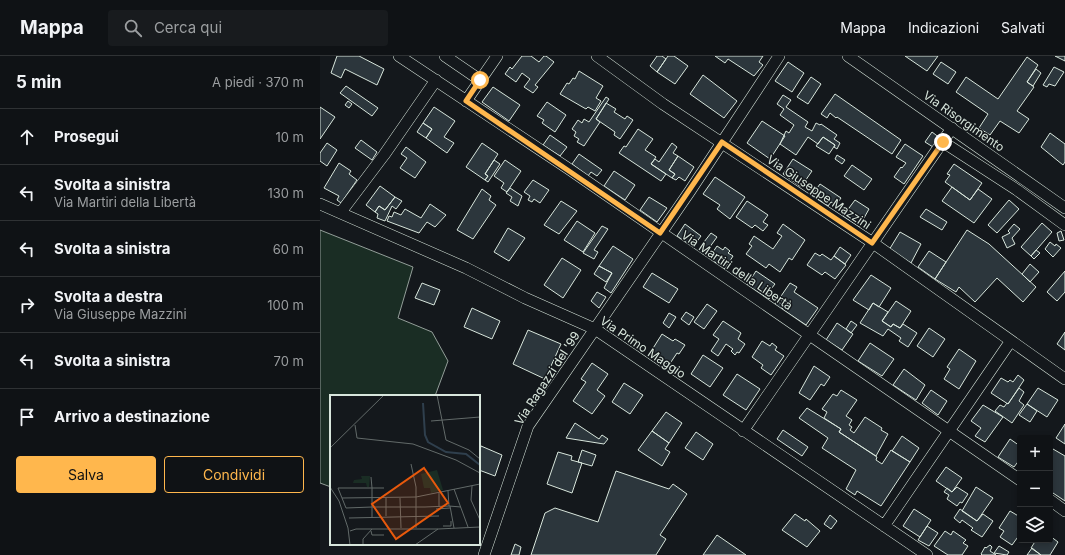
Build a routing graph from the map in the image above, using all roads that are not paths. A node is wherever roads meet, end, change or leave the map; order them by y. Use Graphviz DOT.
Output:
graph roads {
  1 [pos="399,56"];
  2 [pos="445,56"];
  3 [pos="497,56"];
  4 [pos="597,56"];
  5 [pos="779,56"];
  6 [pos="848,56"];
  7 [pos="436,80"];
  8 [pos="480,80"];
  9 [pos="466,101"];
  10 [pos="952,128"];
  11 [pos="722,142"];
  12 [pos="943,142"];
  13 [pos="320,204"];
  14 [pos="1065,208"];
  15 [pos="342,212"];
  16 [pos="1065,225"];
  17 [pos="660,233"];
  18 [pos="872,243"];
  19 [pos="595,329"];
  20 [pos="810,335"];
  21 [pos="1010,342"];
  22 [pos="1065,379"];
  23 [pos="743,431"];
  24 [pos="949,431"];
  25 [pos="1017,478"];
  26 [pos="1053,502"];
  27 [pos="1065,510"];
  28 [pos="884,526"];
  29 [pos="484,555"];
  30 [pos="927,555"];
  1 -- 7 [label="street, Via Martiri della Libertà"];
  2 -- 8 [label="street"];
  3 -- 8 [label="street"];
  4 -- 11 [label="street, Via Giuseppe Mazzini"];
  5 -- 11 [label="street, Via Ragazzi del '99"];
  6 -- 10 [label="street, Via Risorgimento"];
  7 -- 9 [label="street, Via Martiri della Libertà"];
  7 -- 15 [label="street"];
  8 -- 9 [label="street"];
  9 -- 17 [label="street, Via Martiri della Libertà"];
  10 -- 12 [label="street"];
  10 -- 14 [label="street, Via Risorgimento"];
  11 -- 17 [label="street, Via Ragazzi del '99"];
  11 -- 18 [label="street, Via Giuseppe Mazzini"];
  12 -- 16 [label="street"];
  12 -- 18 [label="street"];
  13 -- 15 [label="street, Via Primo Maggio"];
  15 -- 19 [label="street, Via Primo Maggio"];
  17 -- 19 [label="street, Via Ragazzi del '99"];
  17 -- 20 [label="street, Via Martiri della Libertà"];
  18 -- 20 [label="street"];
  18 -- 21 [label="street, Via Giuseppe Mazzini"];
  19 -- 23 [label="street, Via Primo Maggio"];
  19 -- 29 [label="street, Via Ragazzi del '99"];
  20 -- 23 [label="street"];
  20 -- 24 [label="street, Via Martiri della Libertà"];
  21 -- 22 [label="street, Via Giuseppe Mazzini"];
  21 -- 24 [label="street"];
  23 -- 28 [label="street, Via Primo Maggio"];
  24 -- 25 [label="street, Via Martiri della Libertà"];
  24 -- 28 [label="street"];
  26 -- 27 [label="street"];
  28 -- 30 [label="street, Via Primo Maggio"];
}
